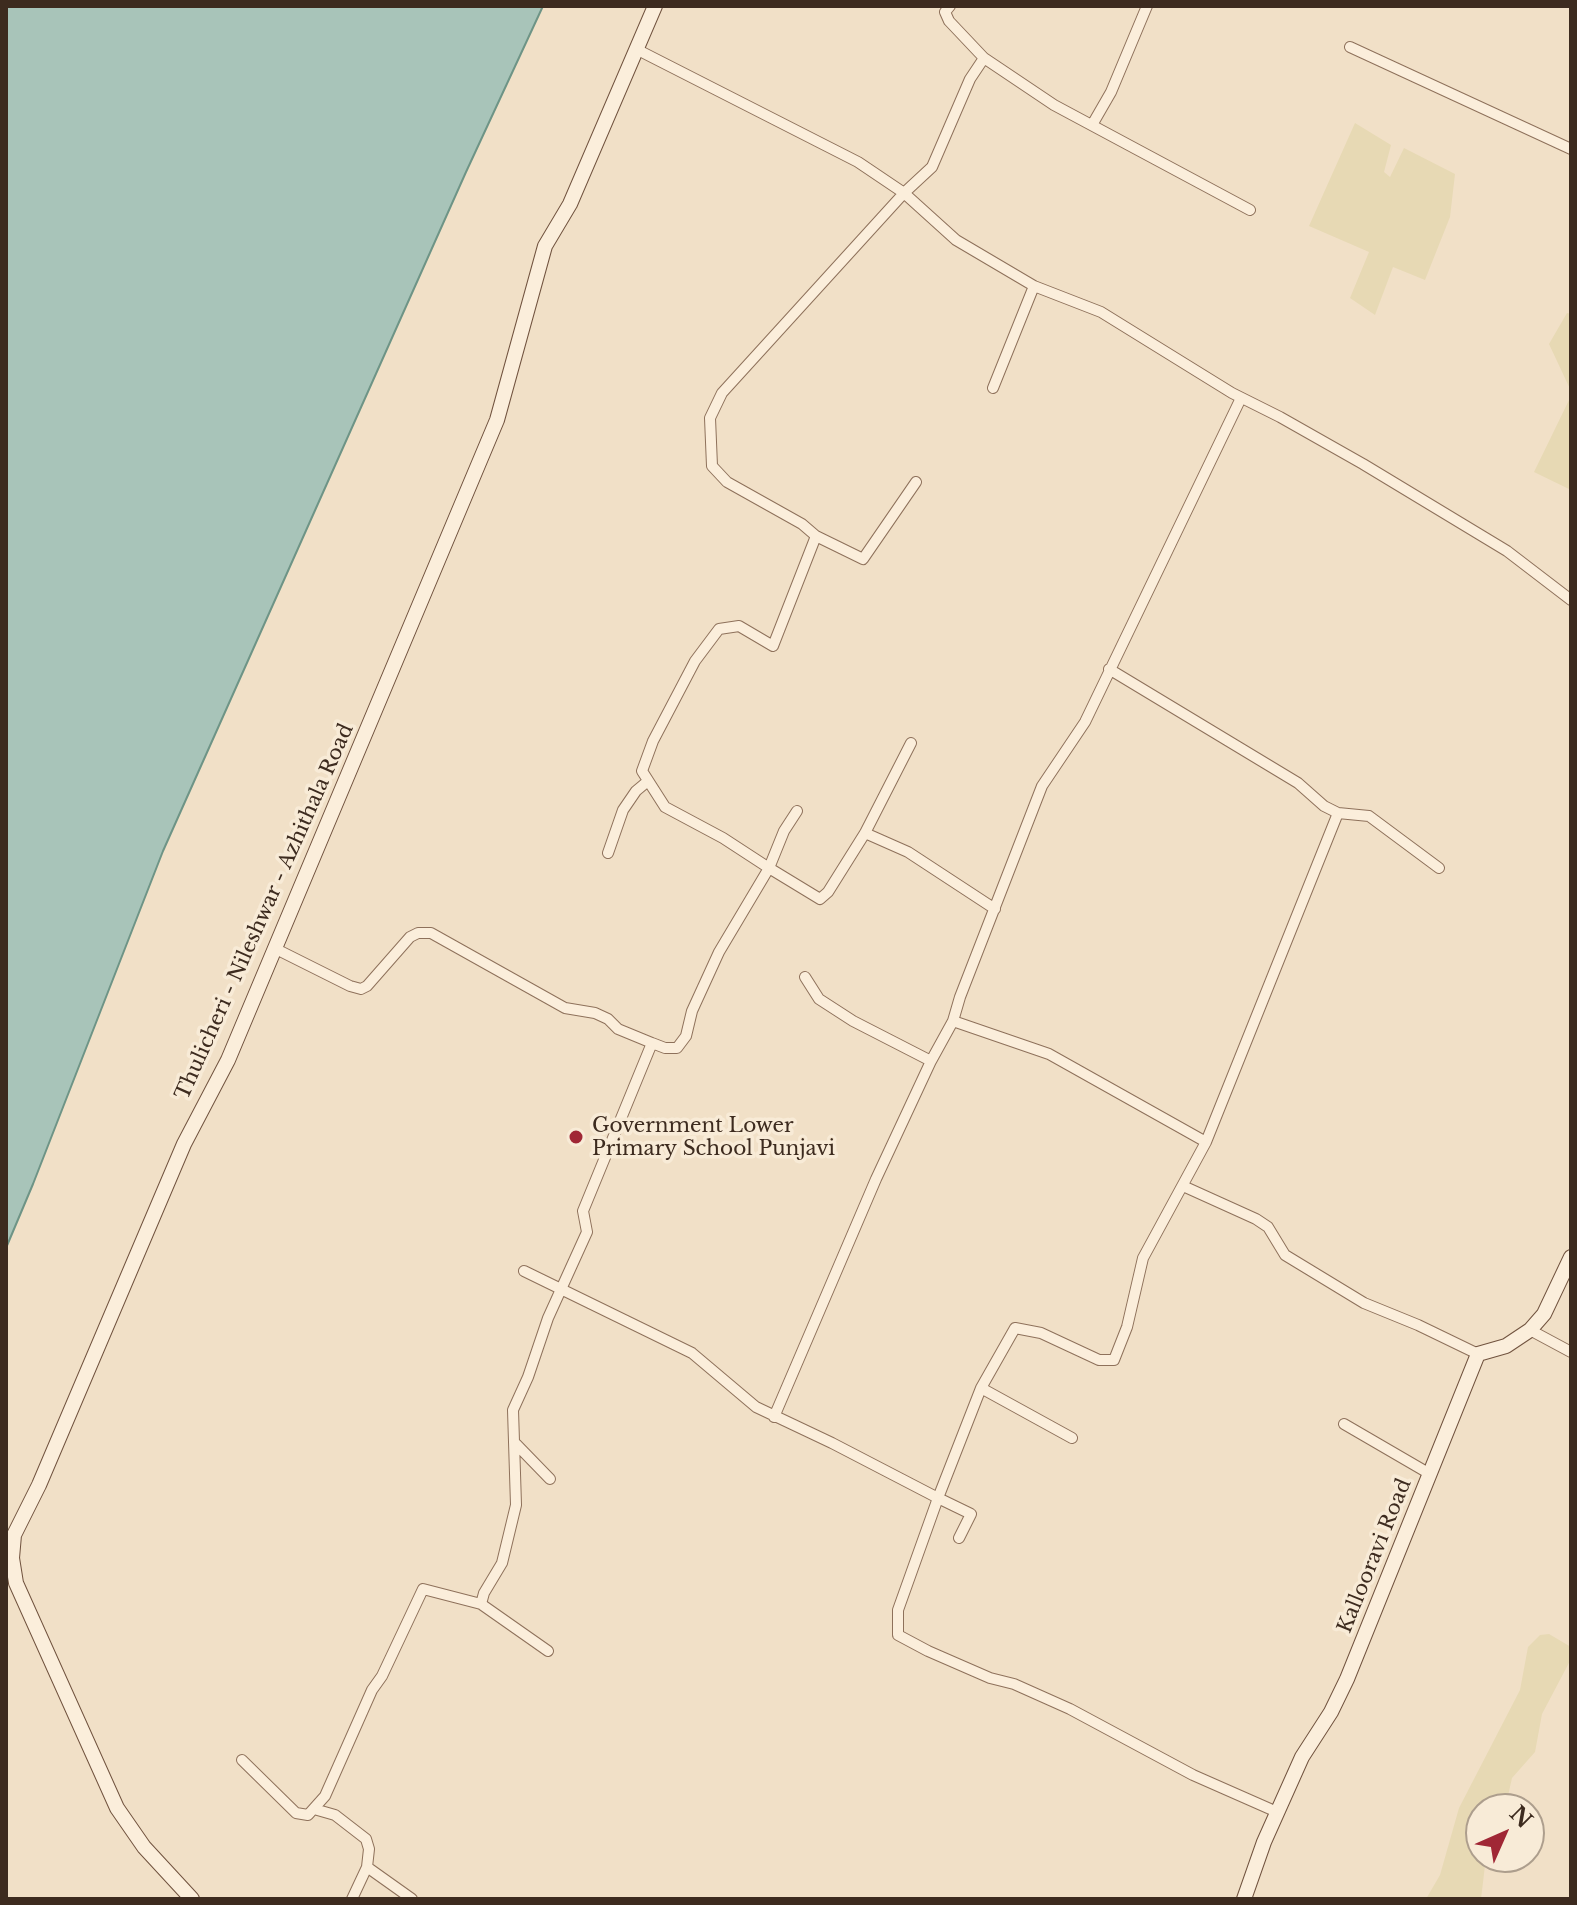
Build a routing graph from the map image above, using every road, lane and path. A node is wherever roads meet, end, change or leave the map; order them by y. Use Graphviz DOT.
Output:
graph roads {
  1 [pos="655,6"];
  2 [pos="950,6"];
  3 [pos="1147,6"];
  4 [pos="1350,47"];
  5 [pos="636,49"];
  6 [pos="984,58"];
  7 [pos="1092,125"];
  8 [pos="1571,149"];
  9 [pos="904,193"];
  10 [pos="1250,210"];
  11 [pos="1034,286"];
  12 [pos="993,388"];
  13 [pos="1241,398"];
  14 [pos="916,482"];
  15 [pos="816,536"];
  16 [pos="1571,600"];
  17 [pos="1109,669"];
  18 [pos="911,743"];
  19 [pos="648,781"];
  20 [pos="797,811"];
  21 [pos="1338,813"];
  22 [pos="865,833"];
  23 [pos="608,853"];
  24 [pos="769,868"];
  25 [pos="1439,868"];
  26 [pos="995,909"];
  27 [pos="274,948"];
  28 [pos="805,977"];
  29 [pos="953,1021"];
  30 [pos="652,1043"];
  31 [pos="931,1061"];
  32 [pos="1206,1142"];
  33 [pos="1183,1186"];
  34 [pos="1571,1257"];
  35 [pos="524,1271"];
  36 [pos="562,1291"];
  37 [pos="1530,1330"];
  38 [pos="1571,1352"];
  39 [pos="1478,1354"];
  40 [pos="981,1388"];
  41 [pos="774,1417"];
  42 [pos="1344,1424"];
  43 [pos="1072,1438"];
  44 [pos="516,1444"];
  45 [pos="1430,1474"];
  46 [pos="550,1479"];
  47 [pos="938,1498"];
  48 [pos="959,1538"];
  49 [pos="481,1604"];
  50 [pos="548,1651"];
  51 [pos="242,1760"];
  52 [pos="314,1809"];
  53 [pos="1277,1812"];
  54 [pos="367,1867"];
  55 [pos="192,1899"];
  56 [pos="352,1899"];
  57 [pos="412,1899"];
  58 [pos="1244,1899"];
  1 -- 5 [label="main road, Thulicheri - Nileshwar - Azhithala Road"];
  2 -- 6 [label="street"];
  3 -- 7 [label="street"];
  4 -- 8 [label="street"];
  5 -- 9 [label="street"];
  5 -- 27 [label="main road, Thulicheri - Nileshwar - Azhithala Road"];
  6 -- 7 [label="street"];
  6 -- 9 [label="street"];
  7 -- 10 [label="street"];
  9 -- 11 [label="street"];
  9 -- 15 [label="street"];
  11 -- 12 [label="street"];
  11 -- 13 [label="street"];
  13 -- 16 [label="street"];
  13 -- 17 [label="street"];
  14 -- 15 [label="street"];
  15 -- 19 [label="street"];
  17 -- 21 [label="street"];
  17 -- 26 [label="street"];
  18 -- 22 [label="street"];
  19 -- 23 [label="street"];
  19 -- 24 [label="street"];
  20 -- 24 [label="street"];
  21 -- 25 [label="street"];
  21 -- 32 [label="street"];
  22 -- 24 [label="street"];
  22 -- 26 [label="street"];
  24 -- 30 [label="street"];
  26 -- 29 [label="street"];
  27 -- 30 [label="street"];
  27 -- 55 [label="main road, Thulicheri - Nileshwar - Azhithala Road"];
  28 -- 31 [label="street"];
  29 -- 31 [label="street"];
  29 -- 32 [label="street"];
  30 -- 36 [label="street"];
  31 -- 41 [label="street"];
  32 -- 33 [label="street"];
  33 -- 39 [label="street"];
  33 -- 40 [label="street"];
  34 -- 37 [label="main road"];
  35 -- 36 [label="street"];
  36 -- 41 [label="street"];
  36 -- 44 [label="street"];
  37 -- 38 [label="street"];
  37 -- 39 [label="main road"];
  39 -- 45 [label="main road, Kallooravi Road"];
  40 -- 43 [label="street"];
  40 -- 47 [label="street"];
  41 -- 47 [label="street"];
  42 -- 45 [label="street"];
  44 -- 46 [label="street"];
  44 -- 49 [label="street"];
  45 -- 53 [label="main road, Kallooravi Road"];
  47 -- 48 [label="street"];
  47 -- 53 [label="street"];
  49 -- 50 [label="street"];
  49 -- 52 [label="street"];
  51 -- 52 [label="street"];
  52 -- 54 [label="street"];
  53 -- 58 [label="main road, Kallooravi Road"];
  54 -- 56 [label="street"];
  54 -- 57 [label="street"];
}
